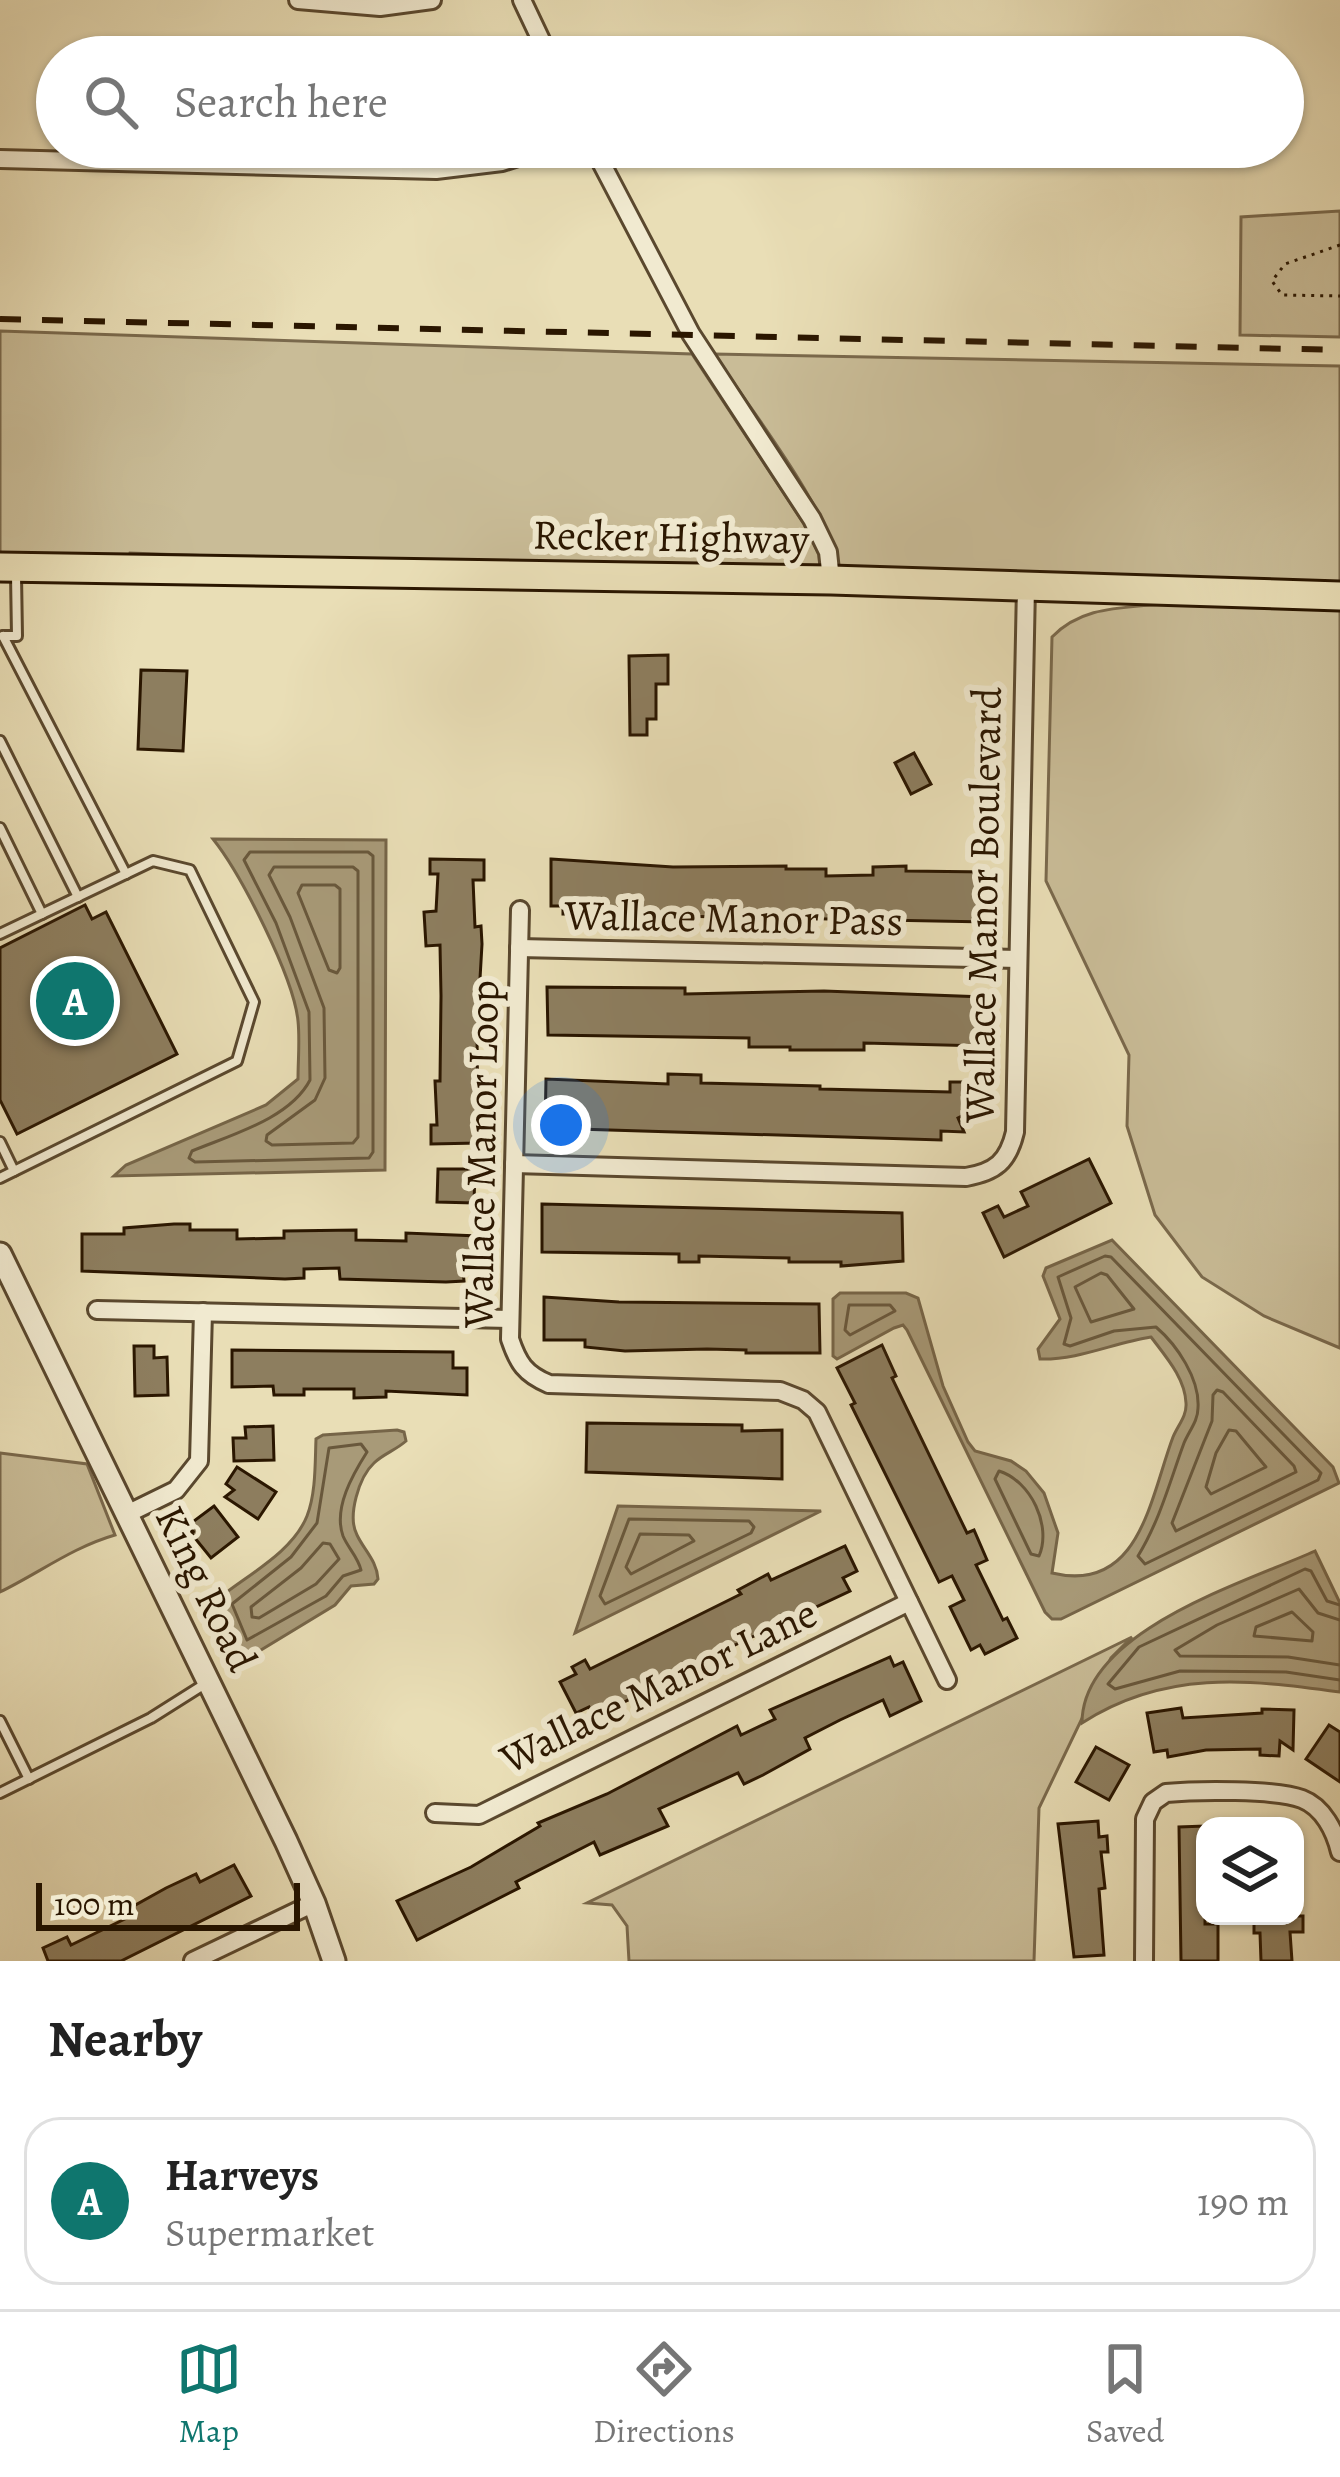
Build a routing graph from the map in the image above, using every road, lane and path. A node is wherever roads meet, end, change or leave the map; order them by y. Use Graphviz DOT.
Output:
graph roads {
  1 [pos="298,0"];
  2 [pos="432,0"];
  3 [pos="522,0"];
  4 [pos="539,36"];
  5 [pos="0,159"];
  6 [pos="36,160"];
  7 [pos="357,168"];
  8 [pos="452,168"];
  9 [pos="603,168"];
  10 [pos="1340,245"];
  11 [pos="1340,296"];
  12 [pos="8,568"];
  13 [pos="831,580"];
  14 [pos="1026,586"];
  15 [pos="1340,596"];
  16 [pos="1,636"];
  17 [pos="0,741"];
  18 [pos="0,828"];
  19 [pos="126,874"];
  20 [pos="78,897"];
  21 [pos="520,910"];
  22 [pos="42,914"];
  23 [pos="0,934"];
  24 [pos="520,948"];
  25 [pos="1018,959"];
  26 [pos="0,1142"];
  27 [pos="514,1164"];
  28 [pos="14,1171"];
  29 [pos="0,1178"];
  30 [pos="0,1254"];
  31 [pos="97,1310"];
  32 [pos="203,1312"];
  33 [pos="510,1319"];
  34 [pos="127,1514"];
  35 [pos="909,1602"];
  36 [pos="209,1681"];
  37 [pos="947,1681"];
  38 [pos="0,1721"];
  39 [pos="28,1779"];
  40 [pos="0,1793"];
  41 [pos="435,1813"];
  42 [pos="1340,1852"];
  43 [pos="314,1903"];
  44 [pos="193,1961"];
  45 [pos="334,1961"];
  46 [pos="1144,1961"];
  1 -- 2 [label="street"];
  3 -- 4 [label="street"];
  5 -- 6 [label="street"];
  7 -- 8 [label="street"];
  9 -- 13 [label="street"];
  10 -- 11 [label="path"];
  12 -- 13 [label="main road, Recker Highway"];
  12 -- 16 [label="lane"];
  13 -- 14 [label="main road, Recker Highway"];
  14 -- 15 [label="main road, Recker Highway"];
  14 -- 25 [label="street, Wallace Manor Boulevard"];
  16 -- 19 [label="lane"];
  17 -- 20 [label="lane"];
  18 -- 22 [label="lane"];
  19 -- 20 [label="lane"];
  19 -- 28 [label="lane"];
  20 -- 22 [label="lane"];
  21 -- 24 [label="street, Wallace Manor Loop"];
  22 -- 23 [label="lane"];
  24 -- 25 [label="street, Wallace Manor Pass"];
  24 -- 27 [label="street, Wallace Manor Loop"];
  25 -- 27 [label="street, Wallace Manor Boulevard"];
  26 -- 28 [label="lane"];
  27 -- 33 [label="street, Wallace Manor Loop"];
  28 -- 29 [label="lane"];
  30 -- 34 [label="street, King Road"];
  31 -- 32 [label="street"];
  32 -- 33 [label="street"];
  32 -- 34 [label="street"];
  33 -- 35 [label="street, Wallace Manor Loop"];
  34 -- 36 [label="street, King Road"];
  35 -- 37 [label="street, Wallace Manor Loop"];
  35 -- 41 [label="street, Wallace Manor Lane"];
  36 -- 39 [label="lane"];
  36 -- 43 [label="street, King Road"];
  38 -- 39 [label="lane"];
  39 -- 40 [label="lane"];
  42 -- 46 [label="street"];
  43 -- 44 [label="street"];
  43 -- 45 [label="street, King Road"];
}
